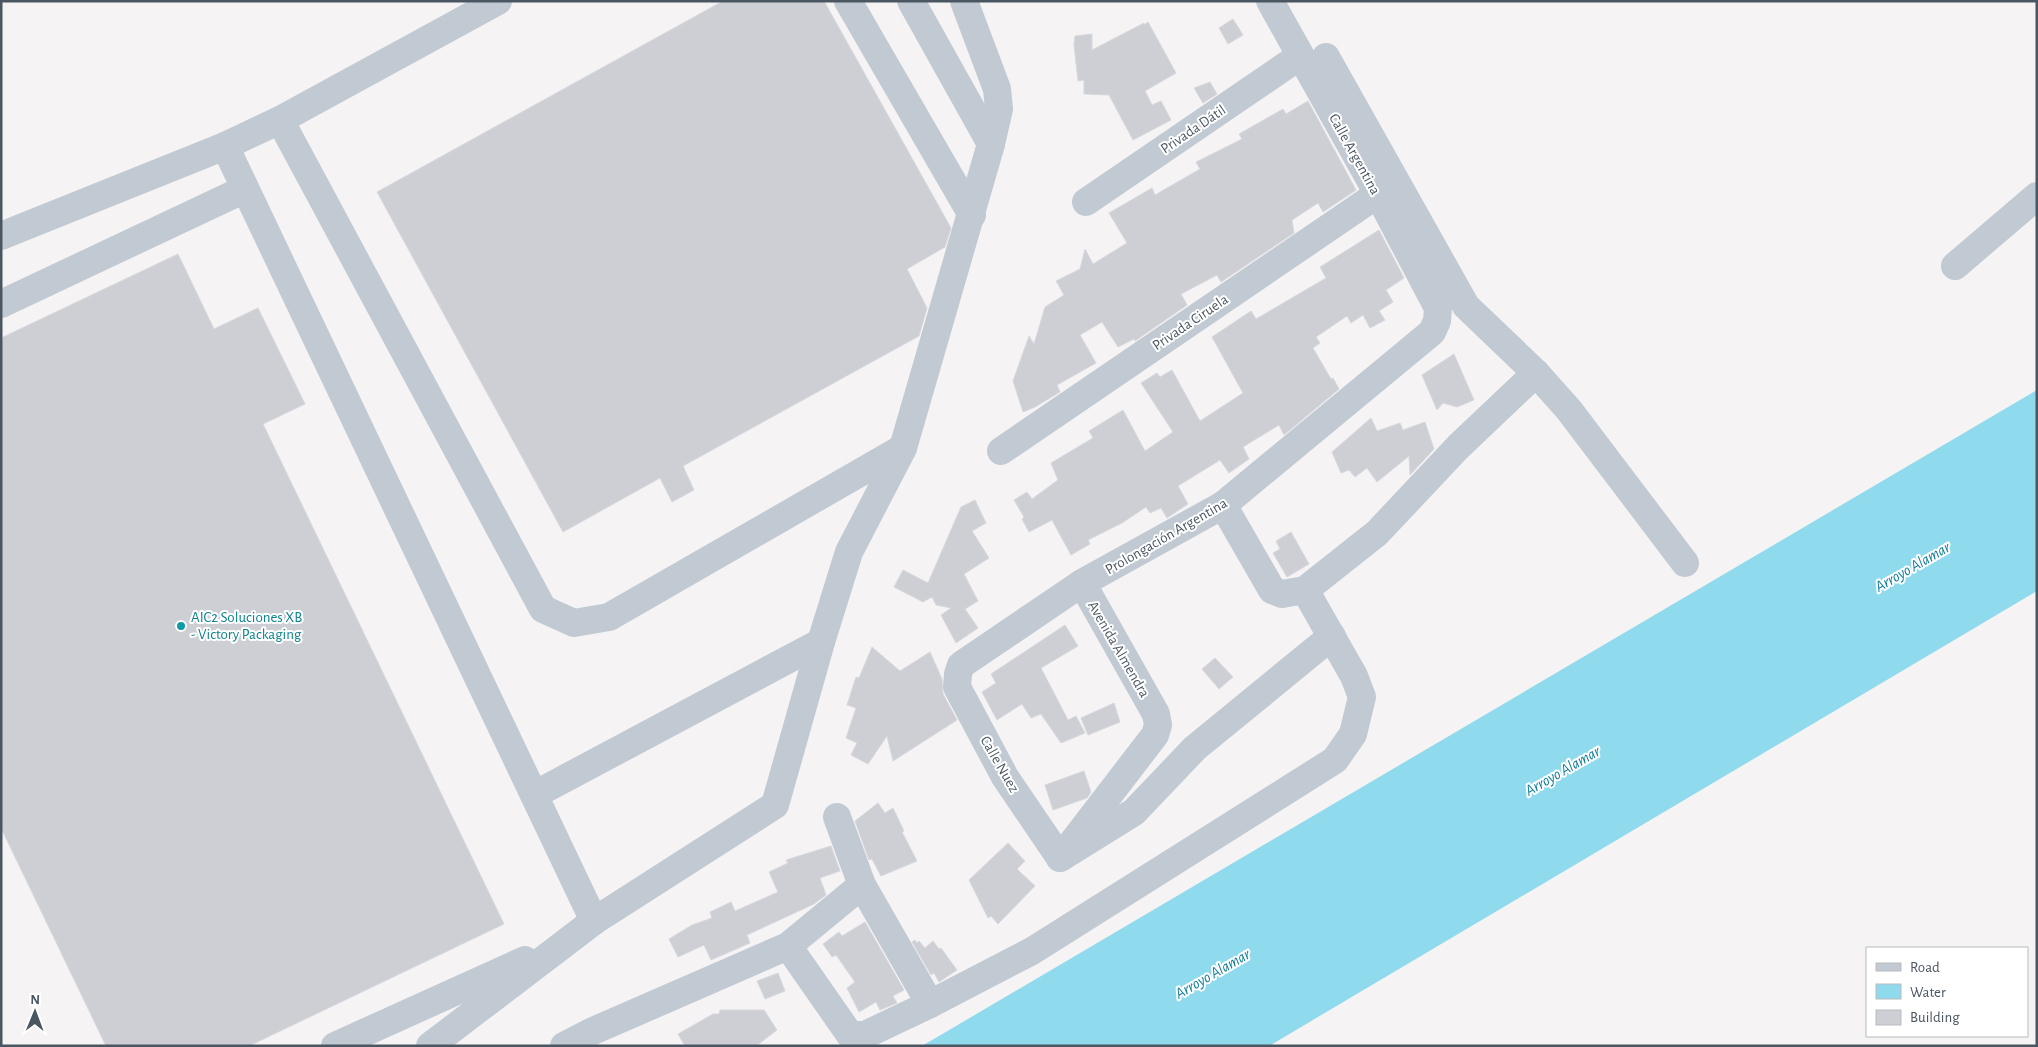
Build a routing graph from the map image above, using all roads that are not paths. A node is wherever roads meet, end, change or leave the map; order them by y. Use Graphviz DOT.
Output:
graph roads {
  1 [pos="498,1"];
  2 [pos="848,1"];
  3 [pos="912,1"];
  4 [pos="964,1"];
  5 [pos="1270,1"];
  6 [pos="1313,57"];
  7 [pos="280,120"];
  8 [pos="991,144"];
  9 [pos="225,146"];
  10 [pos="246,189"];
  11 [pos="1378,194"];
  12 [pos="2037,196"];
  13 [pos="1086,202"];
  14 [pos="972,215"];
  15 [pos="1,236"];
  16 [pos="1955,266"];
  17 [pos="1,304"];
  18 [pos="1466,306"];
  19 [pos="1437,314"];
  20 [pos="1536,373"];
  21 [pos="902,448"];
  22 [pos="1002,450"];
  23 [pos="1223,505"];
  24 [pos="1684,563"];
  25 [pos="1082,583"];
  26 [pos="1293,592"];
  27 [pos="1332,636"];
  28 [pos="821,642"];
  29 [pos="961,665"];
  30 [pos="534,794"];
  31 [pos="836,817"];
  32 [pos="1060,858"];
  33 [pos="862,885"];
  34 [pos="594,921"];
  35 [pos="570,940"];
  36 [pos="788,946"];
  37 [pos="930,1004"];
  38 [pos="335,1046"];
  39 [pos="430,1046"];
  40 [pos="564,1046"];
  1 -- 7 [label="street"];
  2 -- 14 [label="street"];
  3 -- 8 [label="street"];
  4 -- 8 [label="street"];
  5 -- 6 [label="street, Calle Argentina"];
  6 -- 11 [label="street, Calle Argentina"];
  6 -- 13 [label="street, Privada Dátil"];
  6 -- 18 [label="street"];
  7 -- 9 [label="street"];
  7 -- 21 [label="street"];
  8 -- 14 [label="street"];
  9 -- 10 [label="street"];
  9 -- 15 [label="street"];
  10 -- 17 [label="street"];
  10 -- 30 [label="street"];
  11 -- 19 [label="street, Calle Argentina"];
  11 -- 22 [label="street, Privada Ciruela"];
  12 -- 16 [label="street"];
  14 -- 21 [label="street"];
  18 -- 19 [label="street"];
  18 -- 20 [label="street"];
  19 -- 23 [label="street, Prolongación Argentina"];
  20 -- 24 [label="street"];
  20 -- 26 [label="street"];
  21 -- 28 [label="street"];
  23 -- 25 [label="street, Prolongación Argentina"];
  23 -- 26 [label="street"];
  25 -- 29 [label="street, Prolongación Argentina"];
  25 -- 32 [label="street, Avenida Almendra"];
  26 -- 27 [label="street"];
  27 -- 32 [label="street"];
  27 -- 37 [label="street"];
  28 -- 30 [label="street"];
  28 -- 34 [label="street"];
  29 -- 32 [label="street, Calle Nuez"];
  30 -- 34 [label="street"];
  31 -- 33 [label="street"];
  33 -- 36 [label="street"];
  33 -- 37 [label="street"];
  34 -- 35 [label="street"];
  35 -- 38 [label="street"];
  35 -- 39 [label="street"];
  36 -- 37 [label="street"];
  36 -- 40 [label="street"];
}
